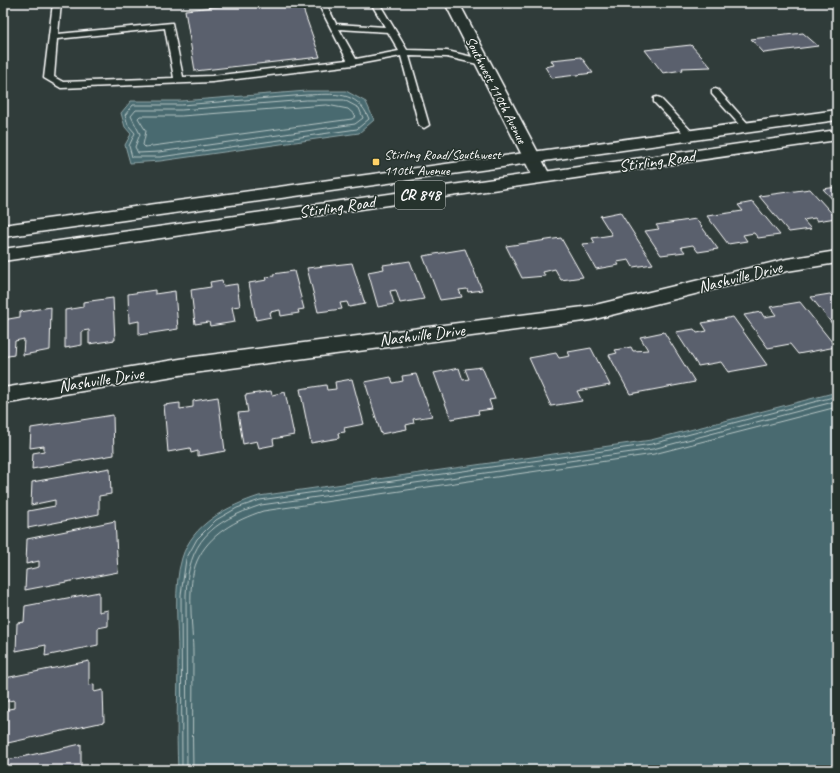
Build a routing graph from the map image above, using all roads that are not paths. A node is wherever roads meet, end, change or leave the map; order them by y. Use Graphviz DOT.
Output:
graph roads {
  1 [pos="56,3"];
  2 [pos="322,3"];
  3 [pos="375,3"];
  4 [pos="452,3"];
  5 [pos="333,26"];
  6 [pos="391,30"];
  7 [pos="53,37"];
  8 [pos="404,53"];
  9 [pos="353,62"];
  10 [pos="482,62"];
  11 [pos="178,80"];
  12 [pos="715,92"];
  13 [pos="657,100"];
  14 [pos="837,116"];
  15 [pos="424,125"];
  16 [pos="747,128"];
  17 [pos="837,135"];
  18 [pos="691,136"];
  19 [pos="531,158"];
  20 [pos="542,177"];
  21 [pos="3,232"];
  22 [pos="3,255"];
  23 [pos="837,256"];
  24 [pos="3,396"];
  1 -- 7 [label="lane"];
  2 -- 5 [label="lane"];
  3 -- 6 [label="lane"];
  4 -- 10 [label="main road, Southwest 110th Avenue"];
  5 -- 6 [label="lane"];
  5 -- 9 [label="lane"];
  6 -- 8 [label="lane"];
  7 -- 11 [label="lane"];
  7 -- 11 [label="lane"];
  8 -- 9 [label="lane"];
  8 -- 10 [label="lane"];
  8 -- 15 [label="lane"];
  9 -- 11 [label="lane"];
  10 -- 19 [label="main road, Southwest 110th Avenue"];
  12 -- 16 [label="lane"];
  13 -- 18 [label="lane"];
  14 -- 16 [label="main road, Stirling Road / CR 848"];
  16 -- 18 [label="main road, Stirling Road / CR 848"];
  17 -- 20 [label="main road, Stirling Road / CR 848"];
  18 -- 19 [label="main road, Stirling Road / CR 848"];
  19 -- 20 [label="main road, Southwest 110th Avenue"];
  19 -- 21 [label="main road, Stirling Road / CR 848"];
  20 -- 22 [label="main road, Stirling Road / CR 848"];
  23 -- 24 [label="main road, Nashville Drive"];
}
